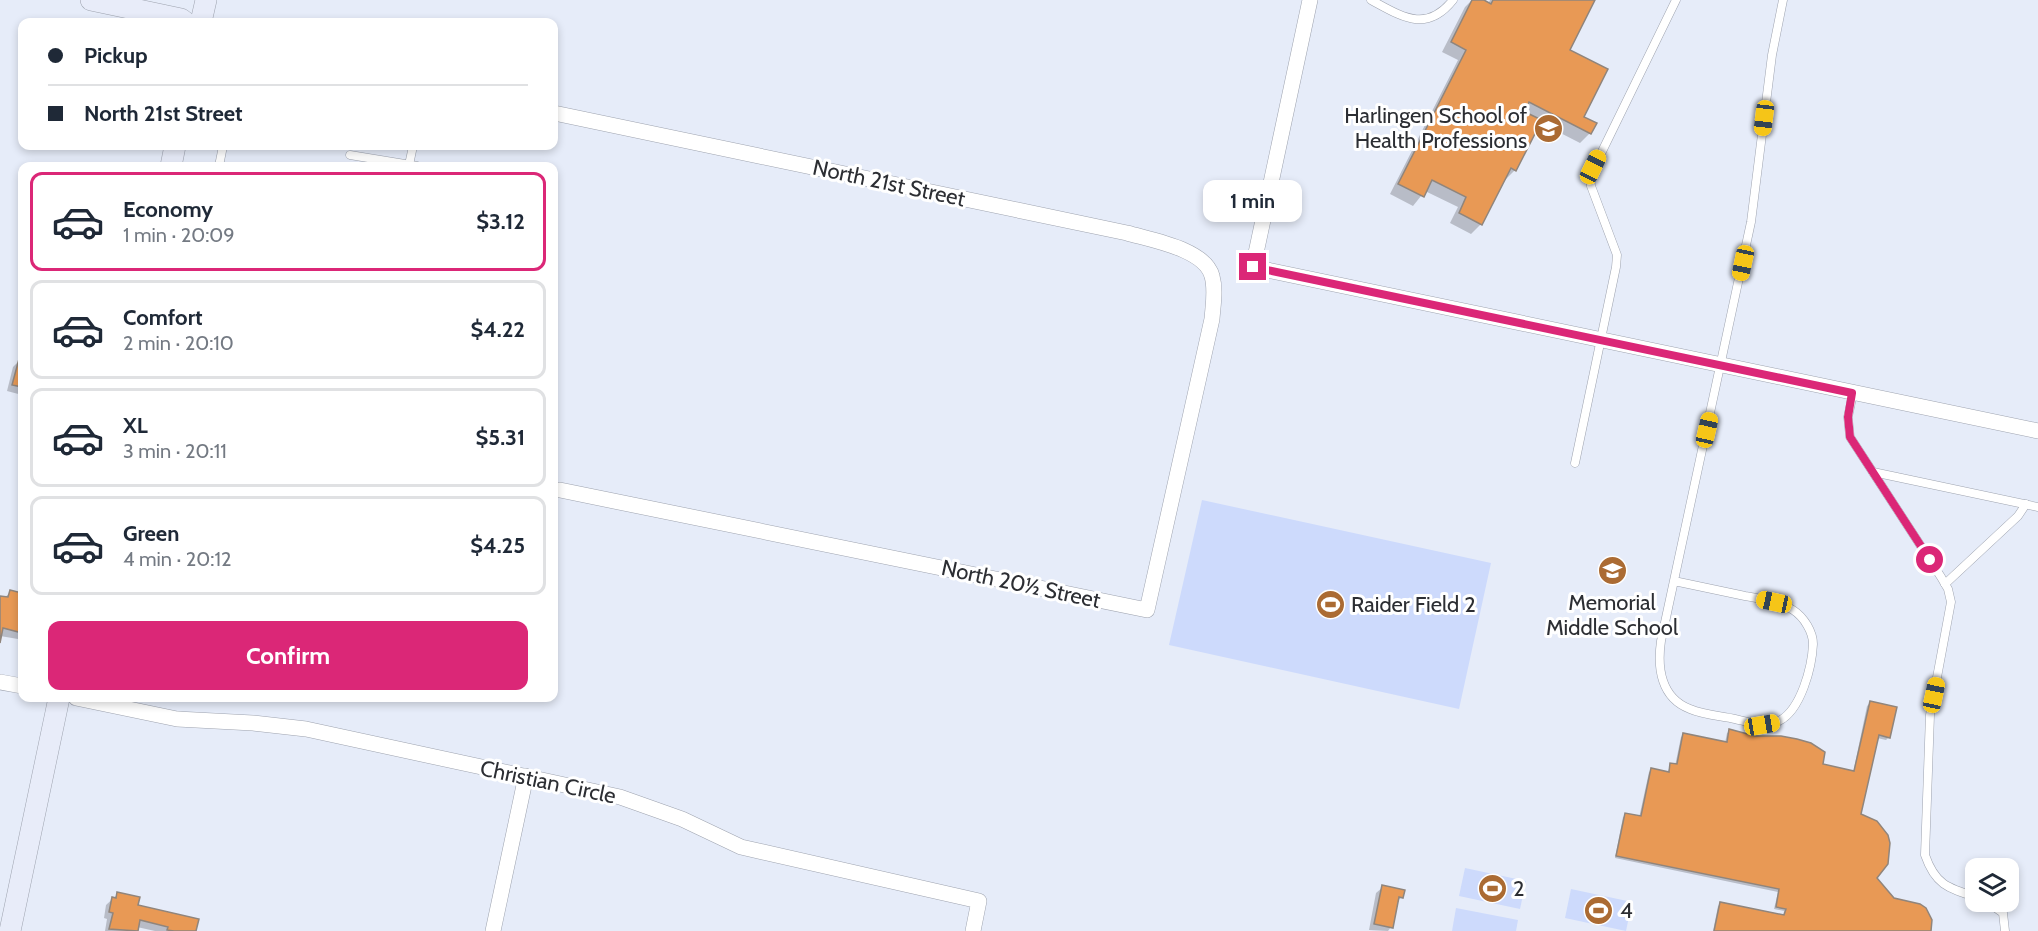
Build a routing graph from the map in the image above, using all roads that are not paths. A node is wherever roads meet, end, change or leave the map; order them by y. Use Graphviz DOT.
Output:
graph roads {
  1 [pos="91,0"];
  2 [pos="206,0"];
  3 [pos="1310,0"];
  4 [pos="1371,0"];
  5 [pos="1454,0"];
  6 [pos="1676,0"];
  7 [pos="1783,0"];
  8 [pos="176,18"];
  9 [pos="202,18"];
  10 [pos="558,114"];
  11 [pos="350,155"];
  12 [pos="390,162"];
  13 [pos="1212,276"];
  14 [pos="1601,340"];
  15 [pos="1721,365"];
  16 [pos="1852,393"];
  17 [pos="2038,431"];
  18 [pos="1575,463"];
  19 [pos="1873,472"];
  20 [pos="560,490"];
  21 [pos="2026,504"];
  22 [pos="2038,507"];
  23 [pos="1674,581"];
  24 [pos="1945,584"];
  25 [pos="0,682"];
  26 [pos="18,685"];
  27 [pos="58,702"];
  28 [pos="95,702"];
  29 [pos="526,776"];
  30 [pos="1965,894"];
  31 [pos="2002,912"];
  32 [pos="10,931"];
  33 [pos="493,931"];
  34 [pos="973,931"];
  35 [pos="2005,931"];
  1 -- 8 [label="street"];
  2 -- 9 [label="street"];
  3 -- 14 [label="street"];
  4 -- 5 [label="lane"];
  6 -- 14 [label="lane"];
  7 -- 15 [label="lane"];
  10 -- 13 [label="street, North 21st Street"];
  11 -- 12 [label="lane"];
  13 -- 20 [label="street, North 20½ Street"];
  14 -- 15 [label="street"];
  14 -- 18 [label="lane"];
  15 -- 16 [label="street"];
  15 -- 23 [label="lane"];
  16 -- 17 [label="street"];
  16 -- 19 [label="lane"];
  19 -- 21 [label="lane"];
  19 -- 24 [label="lane"];
  21 -- 22 [label="lane"];
  21 -- 24 [label="lane"];
  23 -- 23 [label="lane"];
  24 -- 30 [label="lane"];
  25 -- 26 [label="street"];
  27 -- 32 [label="street"];
  28 -- 29 [label="street, Christian Circle"];
  29 -- 33 [label="street"];
  29 -- 34 [label="street, Christian Circle"];
  31 -- 35 [label="lane"];
}
